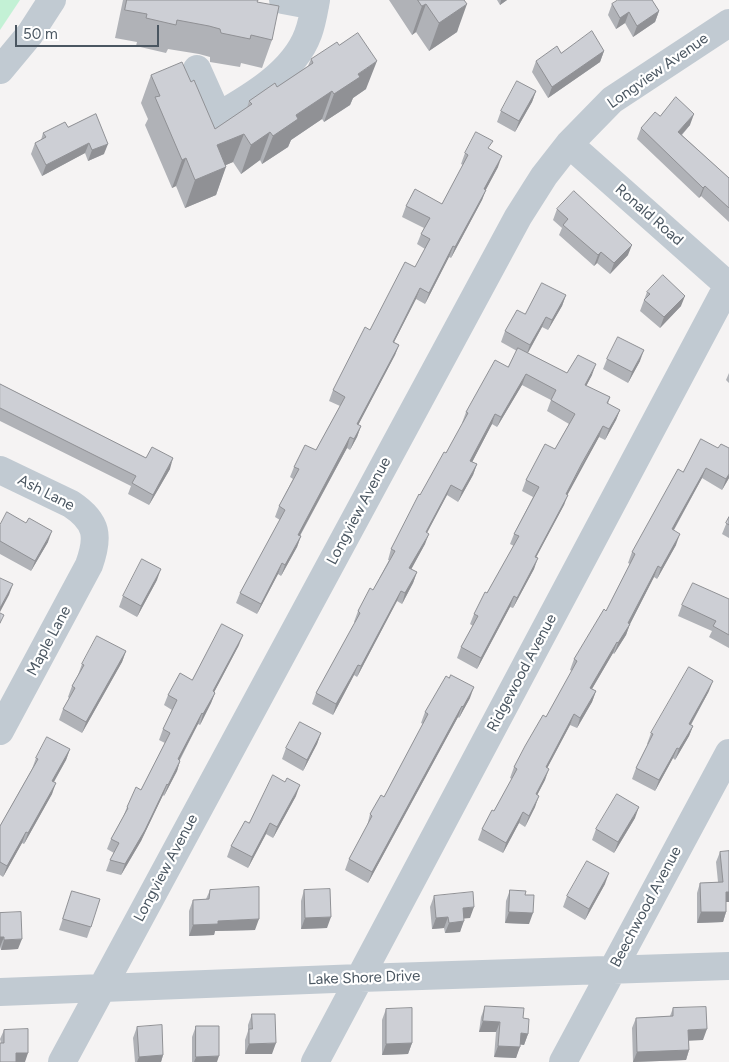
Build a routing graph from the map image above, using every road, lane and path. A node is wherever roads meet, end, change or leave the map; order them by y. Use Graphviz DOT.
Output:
graph roads {
  1 [pos="52,0"];
  2 [pos="283,0"];
  3 [pos="316,3"];
  4 [pos="729,23"];
  5 [pos="197,69"];
  6 [pos="0,70"];
  7 [pos="569,144"];
  8 [pos="728,285"];
  9 [pos="0,470"];
  10 [pos="94,550"];
  11 [pos="0,731"];
  12 [pos="729,753"];
  13 [pos="729,966"];
  14 [pos="613,969"];
  15 [pos="360,978"];
  16 [pos="100,989"];
  17 [pos="0,992"];
  18 [pos="62,1062"];
  19 [pos="315,1062"];
  20 [pos="563,1062"];
  1 -- 6 [label="street"];
  2 -- 3 [label="street"];
  3 -- 5 [label="street"];
  4 -- 7 [label="street, Longview Avenue"];
  7 -- 8 [label="street, Ronald Road"];
  7 -- 16 [label="street, Longview Avenue"];
  8 -- 15 [label="street, Ridgewood Avenue"];
  9 -- 10 [label="street, Ash Lane"];
  10 -- 11 [label="street, Maple Lane"];
  12 -- 14 [label="street, Beechwood Avenue"];
  13 -- 14 [label="street, Lake Shore Drive"];
  14 -- 15 [label="street, Lake Shore Drive"];
  14 -- 20 [label="street, Beechwood Avenue"];
  15 -- 16 [label="street, Lake Shore Drive"];
  15 -- 19 [label="street, Ridgewood Avenue"];
  16 -- 17 [label="street, Lake Shore Drive"];
  16 -- 18 [label="street, Longview Avenue"];
}
